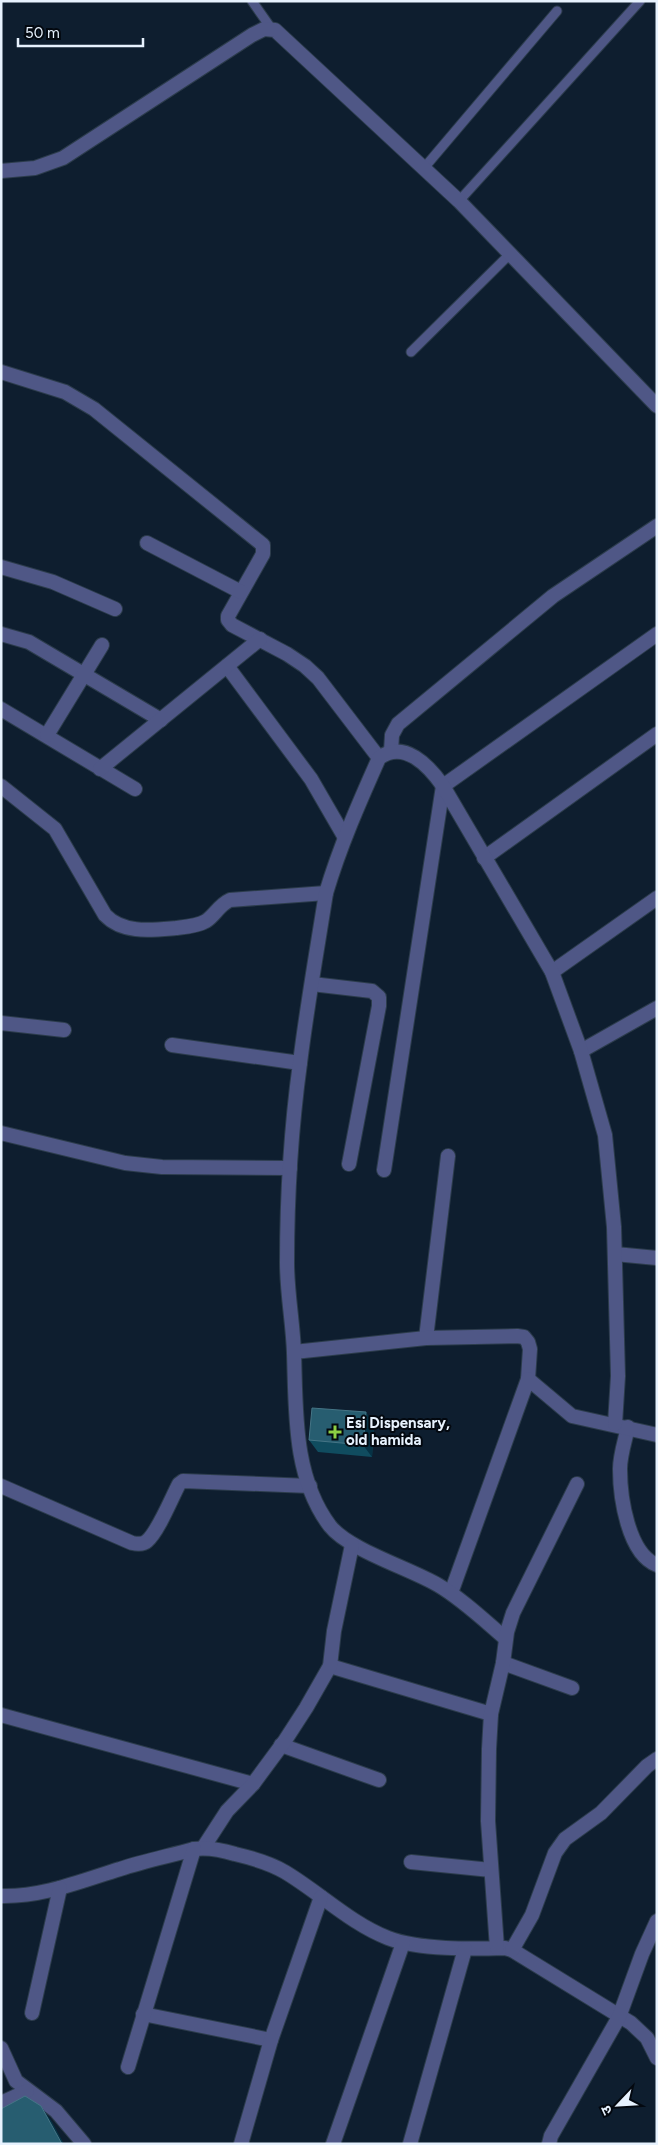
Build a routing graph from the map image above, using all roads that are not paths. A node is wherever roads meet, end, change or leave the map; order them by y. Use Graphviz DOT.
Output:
graph roads {
  1 [pos="252,1"];
  2 [pos="640,1"];
  3 [pos="557,12"];
  4 [pos="271,28"];
  5 [pos="424,168"];
  6 [pos="1,171"];
  7 [pos="459,201"];
  8 [pos="510,254"];
  9 [pos="410,352"];
  10 [pos="1,372"];
  11 [pos="657,406"];
  12 [pos="657,526"];
  13 [pos="147,543"];
  14 [pos="1,567"];
  15 [pos="241,592"];
  16 [pos="115,609"];
  17 [pos="2,634"];
  18 [pos="657,634"];
  19 [pos="260,639"];
  20 [pos="102,645"];
  21 [pos="227,666"];
  22 [pos="84,674"];
  23 [pos="1,709"];
  24 [pos="161,720"];
  25 [pos="657,734"];
  26 [pos="47,735"];
  27 [pos="385,755"];
  28 [pos="100,769"];
  29 [pos="1,786"];
  30 [pos="444,786"];
  31 [pos="135,789"];
  32 [pos="344,836"];
  33 [pos="484,858"];
  34 [pos="326,893"];
  35 [pos="657,898"];
  36 [pos="552,972"];
  37 [pos="312,984"];
  38 [pos="657,1008"];
  39 [pos="1,1023"];
  40 [pos="64,1030"];
  41 [pos="172,1046"];
  42 [pos="581,1051"];
  43 [pos="300,1063"];
  44 [pos="1,1133"];
  45 [pos="448,1156"];
  46 [pos="349,1164"];
  47 [pos="290,1168"];
  48 [pos="384,1170"];
  49 [pos="615,1254"];
  50 [pos="657,1258"];
  51 [pos="426,1338"];
  52 [pos="294,1352"];
  53 [pos="528,1379"];
  54 [pos="622,1426"];
  55 [pos="657,1435"];
  56 [pos="577,1484"];
  57 [pos="1,1486"];
  58 [pos="310,1486"];
  59 [pos="352,1544"];
  60 [pos="657,1565"];
  61 [pos="451,1593"];
  62 [pos="505,1638"];
  63 [pos="503,1663"];
  64 [pos="330,1666"];
  65 [pos="572,1688"];
  66 [pos="491,1714"];
  67 [pos="2,1718"];
  68 [pos="281,1745"];
  69 [pos="657,1759"];
  70 [pos="379,1780"];
  71 [pos="253,1784"];
  72 [pos="198,1848"];
  73 [pos="411,1862"];
  74 [pos="491,1870"];
  75 [pos="60,1888"];
  76 [pos="1,1896"];
  77 [pos="321,1897"];
  78 [pos="657,1922"];
  79 [pos="403,1943"];
  80 [pos="465,1948"];
  81 [pos="496,1948"];
  82 [pos="512,1950"];
  83 [pos="32,2013"];
  84 [pos="143,2014"];
  85 [pos="619,2016"];
  86 [pos="652,2037"];
  87 [pos="271,2040"];
  88 [pos="1,2048"];
  89 [pos="657,2058"];
  90 [pos="128,2067"];
  91 [pos="27,2091"];
  92 [pos="1,2102"];
  93 [pos="84,2144"];
  94 [pos="241,2144"];
  95 [pos="334,2144"];
  96 [pos="410,2144"];
  97 [pos="549,2144"];
  1 -- 4 [label="lane"];
  2 -- 7 [label="lane"];
  3 -- 5 [label="lane"];
  4 -- 5 [label="street"];
  4 -- 6 [label="street"];
  5 -- 7 [label="street"];
  7 -- 8 [label="street"];
  8 -- 9 [label="lane"];
  8 -- 11 [label="street"];
  10 -- 15 [label="street"];
  12 -- 27 [label="street"];
  13 -- 15 [label="street"];
  14 -- 16 [label="street"];
  15 -- 19 [label="street"];
  17 -- 22 [label="street"];
  18 -- 30 [label="street"];
  19 -- 21 [label="street"];
  19 -- 27 [label="street"];
  20 -- 22 [label="street"];
  21 -- 24 [label="street"];
  21 -- 32 [label="street"];
  22 -- 24 [label="street"];
  22 -- 26 [label="street"];
  23 -- 26 [label="street"];
  24 -- 28 [label="street"];
  25 -- 33 [label="street"];
  26 -- 28 [label="street"];
  27 -- 30 [label="street"];
  27 -- 32 [label="street"];
  28 -- 31 [label="street"];
  29 -- 34 [label="street"];
  30 -- 33 [label="street"];
  30 -- 48 [label="street"];
  32 -- 34 [label="street"];
  33 -- 36 [label="street"];
  34 -- 37 [label="street"];
  35 -- 36 [label="street"];
  36 -- 42 [label="street"];
  37 -- 43 [label="street"];
  37 -- 46 [label="street"];
  38 -- 42 [label="street"];
  39 -- 40 [label="street"];
  41 -- 43 [label="street"];
  42 -- 49 [label="street"];
  43 -- 47 [label="street"];
  44 -- 47 [label="street"];
  45 -- 51 [label="street"];
  47 -- 52 [label="street"];
  49 -- 50 [label="street"];
  49 -- 54 [label="street"];
  51 -- 52 [label="street"];
  51 -- 53 [label="street"];
  52 -- 58 [label="street"];
  53 -- 54 [label="street"];
  53 -- 61 [label="street"];
  54 -- 55 [label="street"];
  54 -- 60 [label="street"];
  56 -- 62 [label="street"];
  57 -- 58 [label="street"];
  58 -- 59 [label="street"];
  59 -- 61 [label="street"];
  59 -- 64 [label="street"];
  61 -- 62 [label="street"];
  62 -- 63 [label="street"];
  63 -- 65 [label="street"];
  63 -- 66 [label="street"];
  64 -- 66 [label="street"];
  64 -- 68 [label="street"];
  66 -- 74 [label="street"];
  67 -- 71 [label="street"];
  68 -- 70 [label="street"];
  68 -- 71 [label="street"];
  69 -- 82 [label="street"];
  71 -- 72 [label="street"];
  72 -- 75 [label="street"];
  72 -- 77 [label="street"];
  72 -- 84 [label="street"];
  73 -- 74 [label="street"];
  74 -- 81 [label="street"];
  75 -- 76 [label="street"];
  75 -- 83 [label="street"];
  77 -- 79 [label="street"];
  77 -- 87 [label="street"];
  78 -- 85 [label="street"];
  79 -- 80 [label="street"];
  79 -- 95 [label="street"];
  80 -- 81 [label="street"];
  80 -- 96 [label="street"];
  81 -- 82 [label="street"];
  82 -- 85 [label="street"];
  84 -- 87 [label="street"];
  84 -- 90 [label="street"];
  85 -- 86 [label="street"];
  85 -- 97 [label="street"];
  86 -- 89 [label="street"];
  87 -- 94 [label="street"];
  88 -- 91 [label="street"];
  91 -- 92 [label="street"];
  91 -- 93 [label="street"];
}
